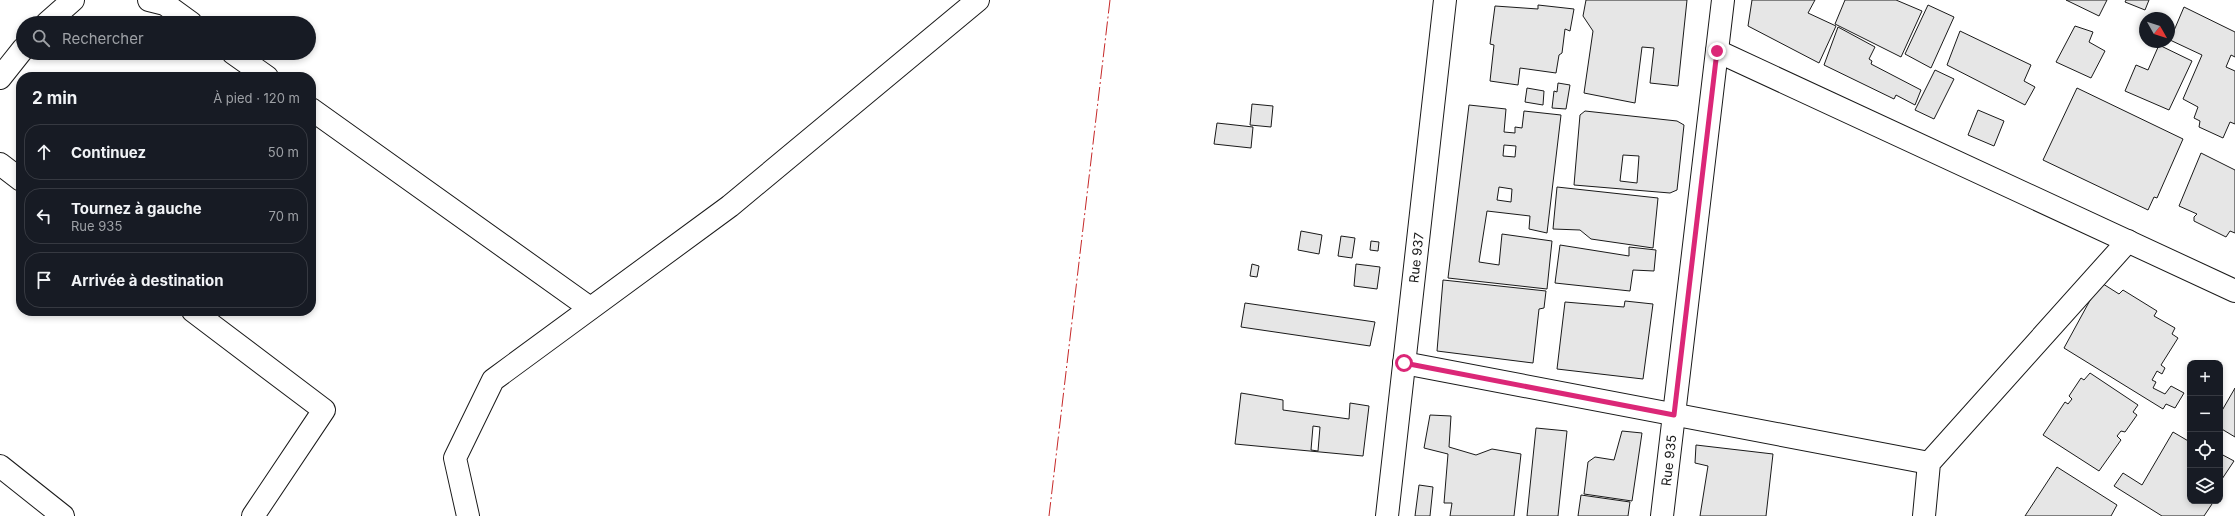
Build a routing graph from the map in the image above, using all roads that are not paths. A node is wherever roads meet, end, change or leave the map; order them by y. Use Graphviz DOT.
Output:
graph roads {
  1 [pos="72,0"];
  2 [pos="149,0"];
  3 [pos="978,0"];
  4 [pos="1444,0"];
  5 [pos="1723,0"];
  6 [pos="54,16"];
  7 [pos="181,16"];
  8 [pos="1717,51"];
  9 [pos="16,59"];
  10 [pos="243,60"];
  11 [pos="260,72"];
  12 [pos="0,78"];
  13 [pos="316,113"];
  14 [pos="0,164"];
  15 [pos="16,176"];
  16 [pos="2128,242"];
  17 [pos="2235,291"];
  18 [pos="590,308"];
  19 [pos="200,316"];
  20 [pos="1404,363"];
  21 [pos="1674,415"];
  22 [pos="1930,463"];
  23 [pos="0,466"];
  24 [pos="63,516"];
  25 [pos="253,516"];
  26 [pos="468,516"];
  27 [pos="1387,516"];
  28 [pos="1662,516"];
  29 [pos="1924,516"];
  1 -- 6 [label="street"];
  2 -- 7 [label="street"];
  3 -- 18 [label="street"];
  4 -- 20 [label="street, Rue 937"];
  5 -- 8 [label="street, Rue 935"];
  8 -- 16 [label="street"];
  8 -- 21 [label="street, Rue 935"];
  9 -- 12 [label="street"];
  10 -- 11 [label="street"];
  13 -- 18 [label="street"];
  14 -- 15 [label="street"];
  16 -- 17 [label="street"];
  16 -- 22 [label="street"];
  18 -- 26 [label="street"];
  19 -- 25 [label="street"];
  20 -- 21 [label="street"];
  20 -- 27 [label="street, Rue 937"];
  21 -- 22 [label="street"];
  21 -- 28 [label="street, Rue 935"];
  22 -- 29 [label="street"];
  23 -- 24 [label="street"];
}
